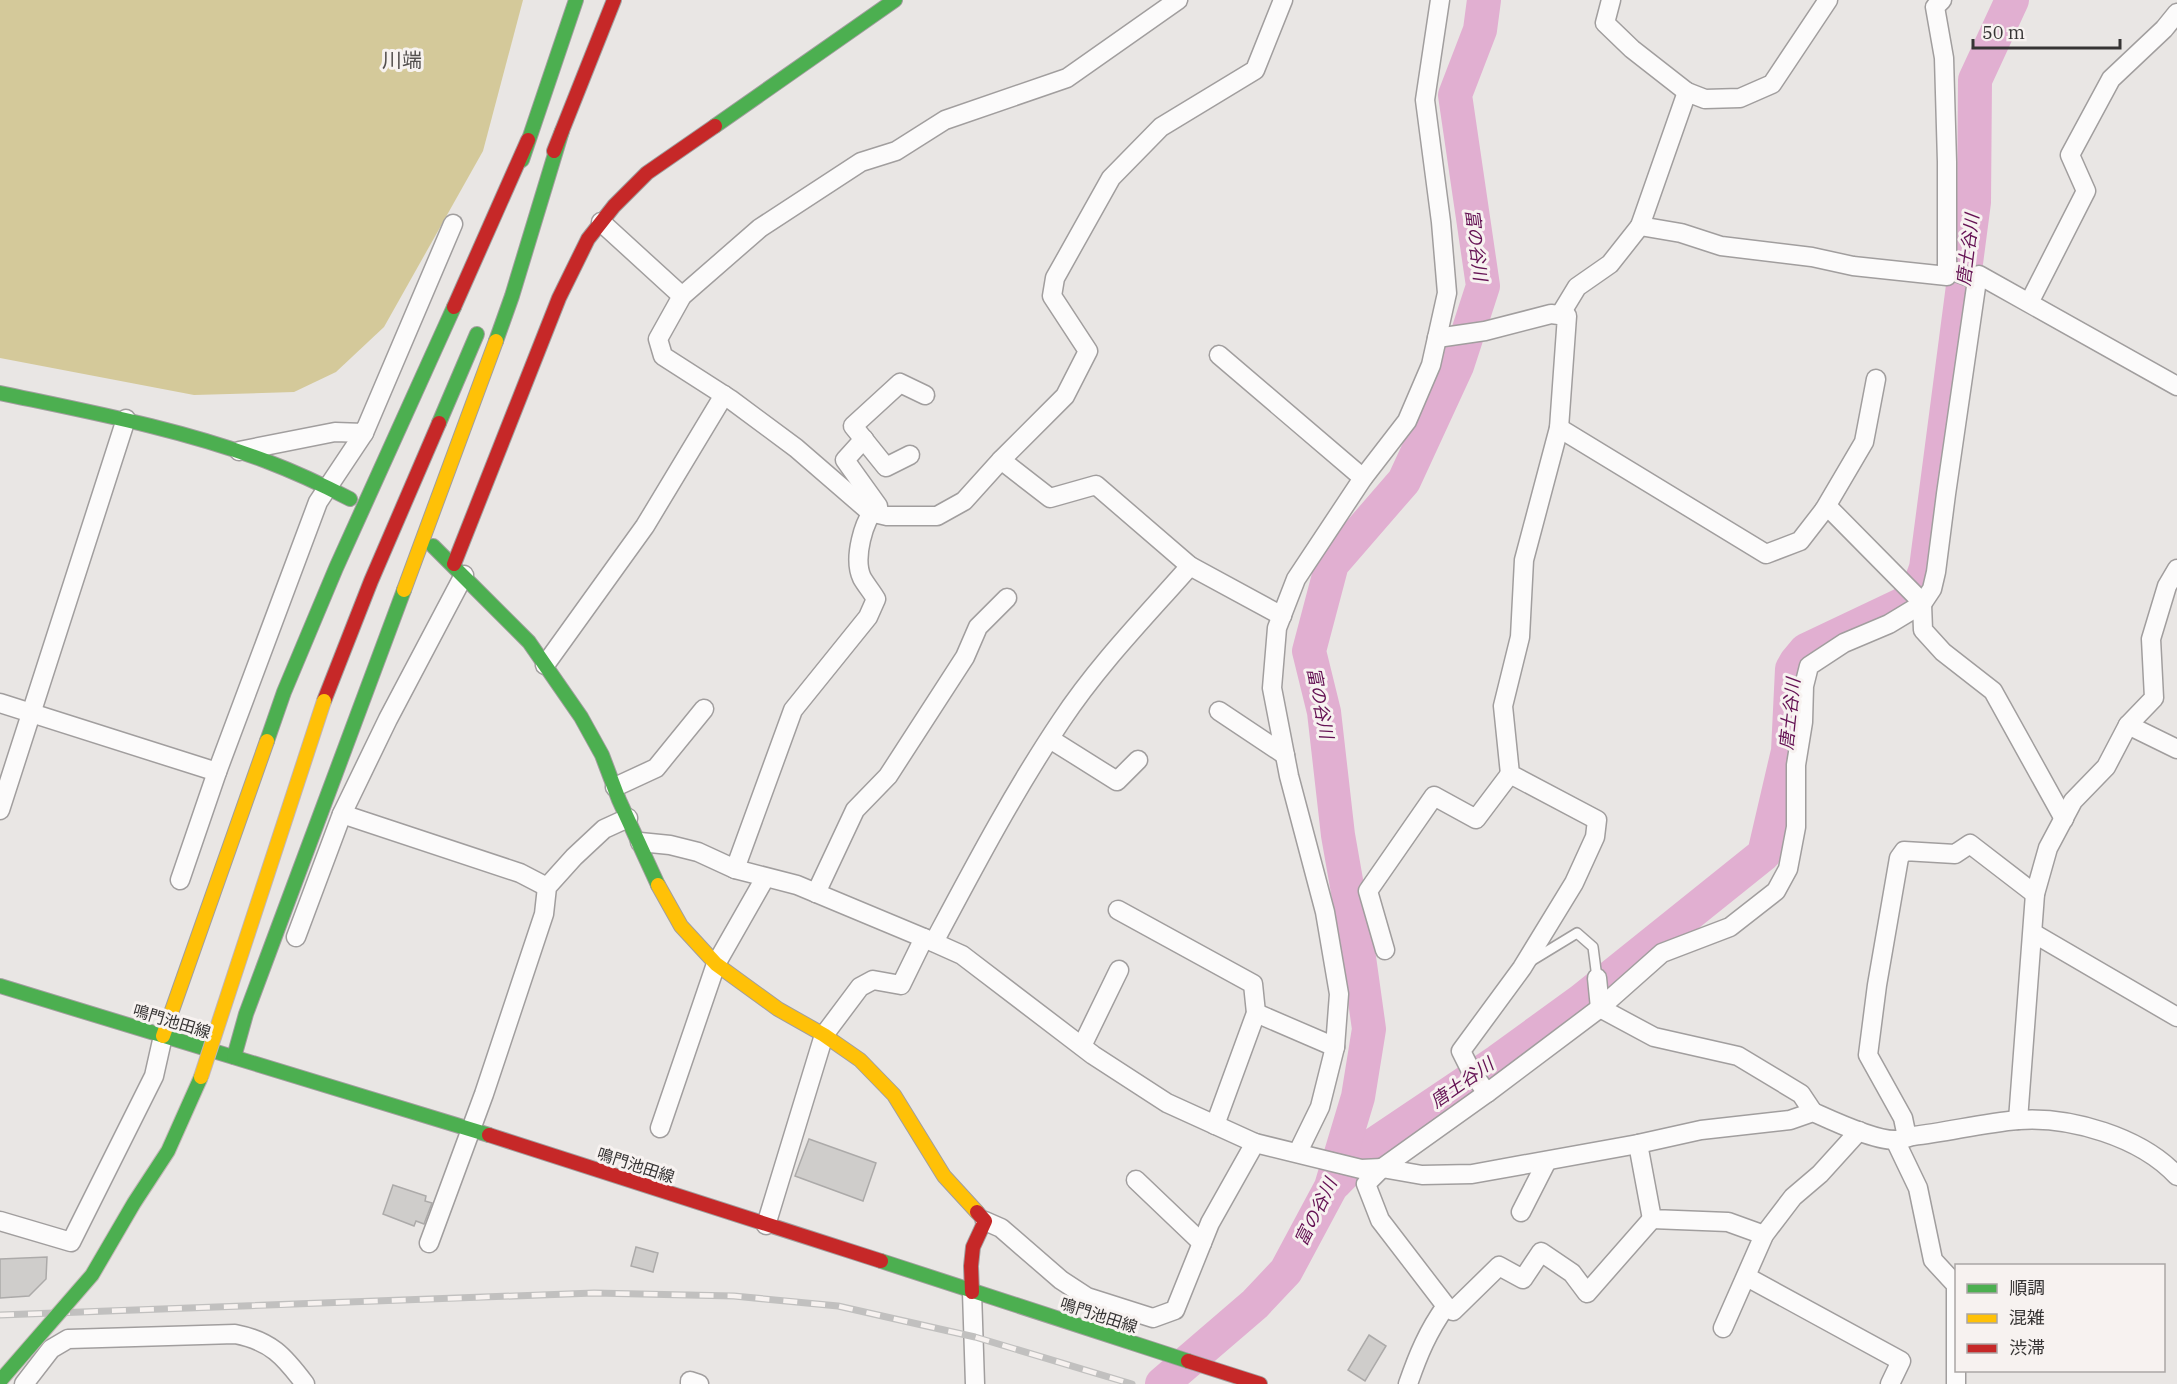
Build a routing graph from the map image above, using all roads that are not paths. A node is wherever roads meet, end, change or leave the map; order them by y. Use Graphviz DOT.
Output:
graph roads {
  1 [pos="576,0"];
  2 [pos="614,0"];
  3 [pos="895,0"];
  4 [pos="1178,0"];
  5 [pos="1282,0"];
  6 [pos="1440,0"];
  7 [pos="1611,0"];
  8 [pos="1828,0"];
  9 [pos="1933,2"];
  10 [pos="2177,13"];
  11 [pos="1688,92"];
  12 [pos="562,131"];
  13 [pos="528,140"];
  14 [pos="601,222"];
  15 [pos="453,224"];
  16 [pos="1640,226"];
  17 [pos="512,251"];
  18 [pos="489,263"];
  19 [pos="1962,274"];
  20 [pos="682,296"];
  21 [pos="2030,302"];
  22 [pos="1560,315"];
  23 [pos="484,317"];
  24 [pos="1438,338"];
  25 [pos="1219,355"];
  26 [pos="1876,379"];
  27 [pos="2177,386"];
  28 [pos="0,393"];
  29 [pos="724,395"];
  30 [pos="926,395"];
  31 [pos="126,419"];
  32 [pos="1559,428"];
  33 [pos="364,433"];
  34 [pos="864,439"];
  35 [pos="238,451"];
  36 [pos="910,455"];
  37 [pos="1001,460"];
  38 [pos="1363,478"];
  39 [pos="327,487"];
  40 [pos="350,499"];
  41 [pos="1824,510"];
  42 [pos="870,512"];
  43 [pos="433,546"];
  44 [pos="1190,566"];
  45 [pos="459,569"];
  46 [pos="2177,569"];
  47 [pos="1915,595"];
  48 [pos="1007,598"];
  49 [pos="1282,616"];
  50 [pos="545,665"];
  51 [pos="0,703"];
  52 [pos="704,710"];
  53 [pos="1219,711"];
  54 [pos="31,713"];
  55 [pos="2128,725"];
  56 [pos="1050,739"];
  57 [pos="2177,749"];
  58 [pos="1285,755"];
  59 [pos="1138,760"];
  60 [pos="217,772"];
  61 [pos="1510,774"];
  62 [pos="615,787"];
  63 [pos="0,810"];
  64 [pos="342,814"];
  65 [pos="628,818"];
  66 [pos="2064,819"];
  67 [pos="640,842"];
  68 [pos="735,869"];
  69 [pos="765,878"];
  70 [pos="180,880"];
  71 [pos="547,887"];
  72 [pos="816,893"];
  73 [pos="2035,894"];
  74 [pos="1118,910"];
  75 [pos="2033,933"];
  76 [pos="296,937"];
  77 [pos="929,940"];
  78 [pos="1385,950"];
  79 [pos="716,964"];
  80 [pos="1522,968"];
  81 [pos="1119,970"];
  82 [pos="1597,978"];
  83 [pos="0,986"];
  84 [pos="1599,1002"];
  85 [pos="1256,1012"];
  86 [pos="2177,1017"];
  87 [pos="824,1035"];
  88 [pos="163,1036"];
  89 [pos="194,1037"];
  90 [pos="1082,1046"];
  91 [pos="1335,1047"];
  92 [pos="234,1057"];
  93 [pos="187,1059"];
  94 [pos="1485,1091"];
  95 [pos="1813,1112"];
  96 [pos="2018,1120"];
  97 [pos="1215,1125"];
  98 [pos="660,1128"];
  99 [pos="471,1129"];
  100 [pos="1858,1131"];
  101 [pos="1901,1139"];
  102 [pos="1255,1143"];
  103 [pos="1638,1144"];
  104 [pos="1301,1153"];
  105 [pos="1547,1161"];
  106 [pos="1382,1168"];
  107 [pos="2177,1176"];
  108 [pos="1136,1180"];
  109 [pos="1521,1212"];
  110 [pos="1652,1219"];
  111 [pos="0,1221"];
  112 [pos="985,1221"];
  113 [pos="766,1225"];
  114 [pos="1764,1235"];
  115 [pos="429,1243"];
  116 [pos="1202,1243"];
  117 [pos="1747,1277"];
  118 [pos="1955,1284"];
  119 [pos="972,1292"];
  120 [pos="1446,1306"];
  121 [pos="1723,1329"];
  122 [pos="0,1359"];
  123 [pos="0,1381"];
  124 [pos="23,1384"];
  125 [pos="305,1384"];
  126 [pos="690,1384"];
  127 [pos="699,1384"];
  128 [pos="975,1384"];
  129 [pos="1260,1384"];
  130 [pos="1408,1384"];
  131 [pos="1890,1384"];
  1 -- 13 [label="main road"];
  2 -- 12 [label="main road"];
  3 -- 14 [label="main road"];
  4 -- 20 [label="street"];
  5 -- 37 [label="street"];
  6 -- 24 [label="street"];
  7 -- 11 [label="street"];
  8 -- 11 [label="street"];
  9 -- 19 [label="street"];
  10 -- 21 [label="street"];
  11 -- 16 [label="street"];
  12 -- 17 [label="main road"];
  12 -- 92 [label="main road"];
  13 -- 18 [label="main road"];
  13 -- 88 [label="main road"];
  14 -- 20 [label="street"];
  14 -- 45 [label="main road"];
  15 -- 33 [label="street"];
  16 -- 19 [label="street"];
  16 -- 22 [label="street"];
  19 -- 21 [label="street"];
  19 -- 47 [label="street"];
  20 -- 29 [label="street"];
  21 -- 27 [label="street"];
  22 -- 24 [label="street"];
  22 -- 32 [label="street"];
  23 -- 123 [label="main road, bridge"];
  24 -- 38 [label="street"];
  25 -- 38 [label="street"];
  26 -- 41 [label="street"];
  28 -- 31 [label="main road"];
  29 -- 42 [label="street"];
  29 -- 50 [label="street"];
  30 -- 34 [label="street"];
  31 -- 35 [label="main road"];
  31 -- 54 [label="street"];
  32 -- 41 [label="street"];
  32 -- 61 [label="street"];
  33 -- 35 [label="street"];
  33 -- 39 [label="street"];
  34 -- 36 [label="street"];
  34 -- 42 [label="street"];
  35 -- 39 [label="main road"];
  37 -- 42 [label="street"];
  37 -- 44 [label="street"];
  38 -- 49 [label="street"];
  39 -- 40 [label="main road"];
  39 -- 60 [label="street"];
  41 -- 47 [label="street"];
  42 -- 68 [label="street"];
  43 -- 45 [label="main road"];
  44 -- 49 [label="street"];
  44 -- 56 [label="street"];
  45 -- 50 [label="main road"];
  45 -- 64 [label="street"];
  46 -- 55 [label="street"];
  47 -- 66 [label="street"];
  47 -- 84 [label="street"];
  48 -- 72 [label="street"];
  49 -- 58 [label="street"];
  50 -- 62 [label="main road"];
  51 -- 54 [label="street"];
  52 -- 62 [label="street"];
  53 -- 58 [label="street"];
  54 -- 60 [label="street"];
  54 -- 63 [label="street"];
  55 -- 57 [label="street"];
  55 -- 66 [label="street"];
  56 -- 59 [label="street"];
  56 -- 77 [label="street"];
  58 -- 91 [label="street"];
  60 -- 70 [label="street"];
  61 -- 78 [label="street"];
  61 -- 80 [label="street"];
  62 -- 65 [label="main road"];
  64 -- 71 [label="street"];
  64 -- 76 [label="street"];
  65 -- 67 [label="main road"];
  65 -- 71 [label="street"];
  66 -- 73 [label="street"];
  67 -- 68 [label="street"];
  67 -- 79 [label="main road"];
  68 -- 69 [label="street"];
  69 -- 72 [label="street"];
  69 -- 79 [label="street"];
  71 -- 99 [label="street"];
  72 -- 77 [label="street"];
  73 -- 75 [label="street"];
  73 -- 101 [label="street"];
  74 -- 85 [label="street"];
  75 -- 86 [label="street"];
  75 -- 96 [label="street"];
  77 -- 87 [label="street"];
  77 -- 90 [label="street"];
  79 -- 87 [label="main road"];
  79 -- 98 [label="street"];
  80 -- 82 [label="lane"];
  80 -- 94 [label="street"];
  81 -- 90 [label="street"];
  82 -- 84 [label="street"];
  83 -- 88 [label="main road, 鳴門池田線"];
  84 -- 94 [label="street"];
  84 -- 95 [label="street"];
  85 -- 91 [label="street"];
  85 -- 97 [label="street"];
  87 -- 112 [label="main road"];
  87 -- 113 [label="street"];
  88 -- 92 [label="main road, 鳴門池田線"];
  88 -- 111 [label="street"];
  89 -- 93 [label="main road"];
  90 -- 97 [label="street"];
  91 -- 104 [label="street"];
  92 -- 99 [label="main road, 鳴門池田線"];
  94 -- 106 [label="street"];
  95 -- 100 [label="street"];
  95 -- 103 [label="street"];
  96 -- 101 [label="street"];
  96 -- 107 [label="street"];
  97 -- 102 [label="street"];
  99 -- 113 [label="main road, 鳴門池田線"];
  99 -- 115 [label="street"];
  100 -- 101 [label="street"];
  100 -- 114 [label="street"];
  101 -- 118 [label="street"];
  102 -- 104 [label="street"];
  102 -- 116 [label="street"];
  103 -- 105 [label="street"];
  103 -- 110 [label="street"];
  104 -- 106 [label="street"];
  105 -- 106 [label="street"];
  105 -- 109 [label="street"];
  106 -- 120 [label="street"];
  108 -- 116 [label="street"];
  110 -- 114 [label="street"];
  110 -- 120 [label="street"];
  112 -- 116 [label="street"];
  112 -- 119 [label="main road"];
  113 -- 119 [label="main road, 鳴門池田線"];
  114 -- 117 [label="street"];
  117 -- 121 [label="street"];
  117 -- 131 [label="street"];
  119 -- 128 [label="street"];
  119 -- 129 [label="main road, 鳴門池田線"];
  120 -- 130 [label="street"];
  122 -- 124 [label="street"];
  124 -- 125 [label="street"];
  126 -- 127 [label="street"];
}
